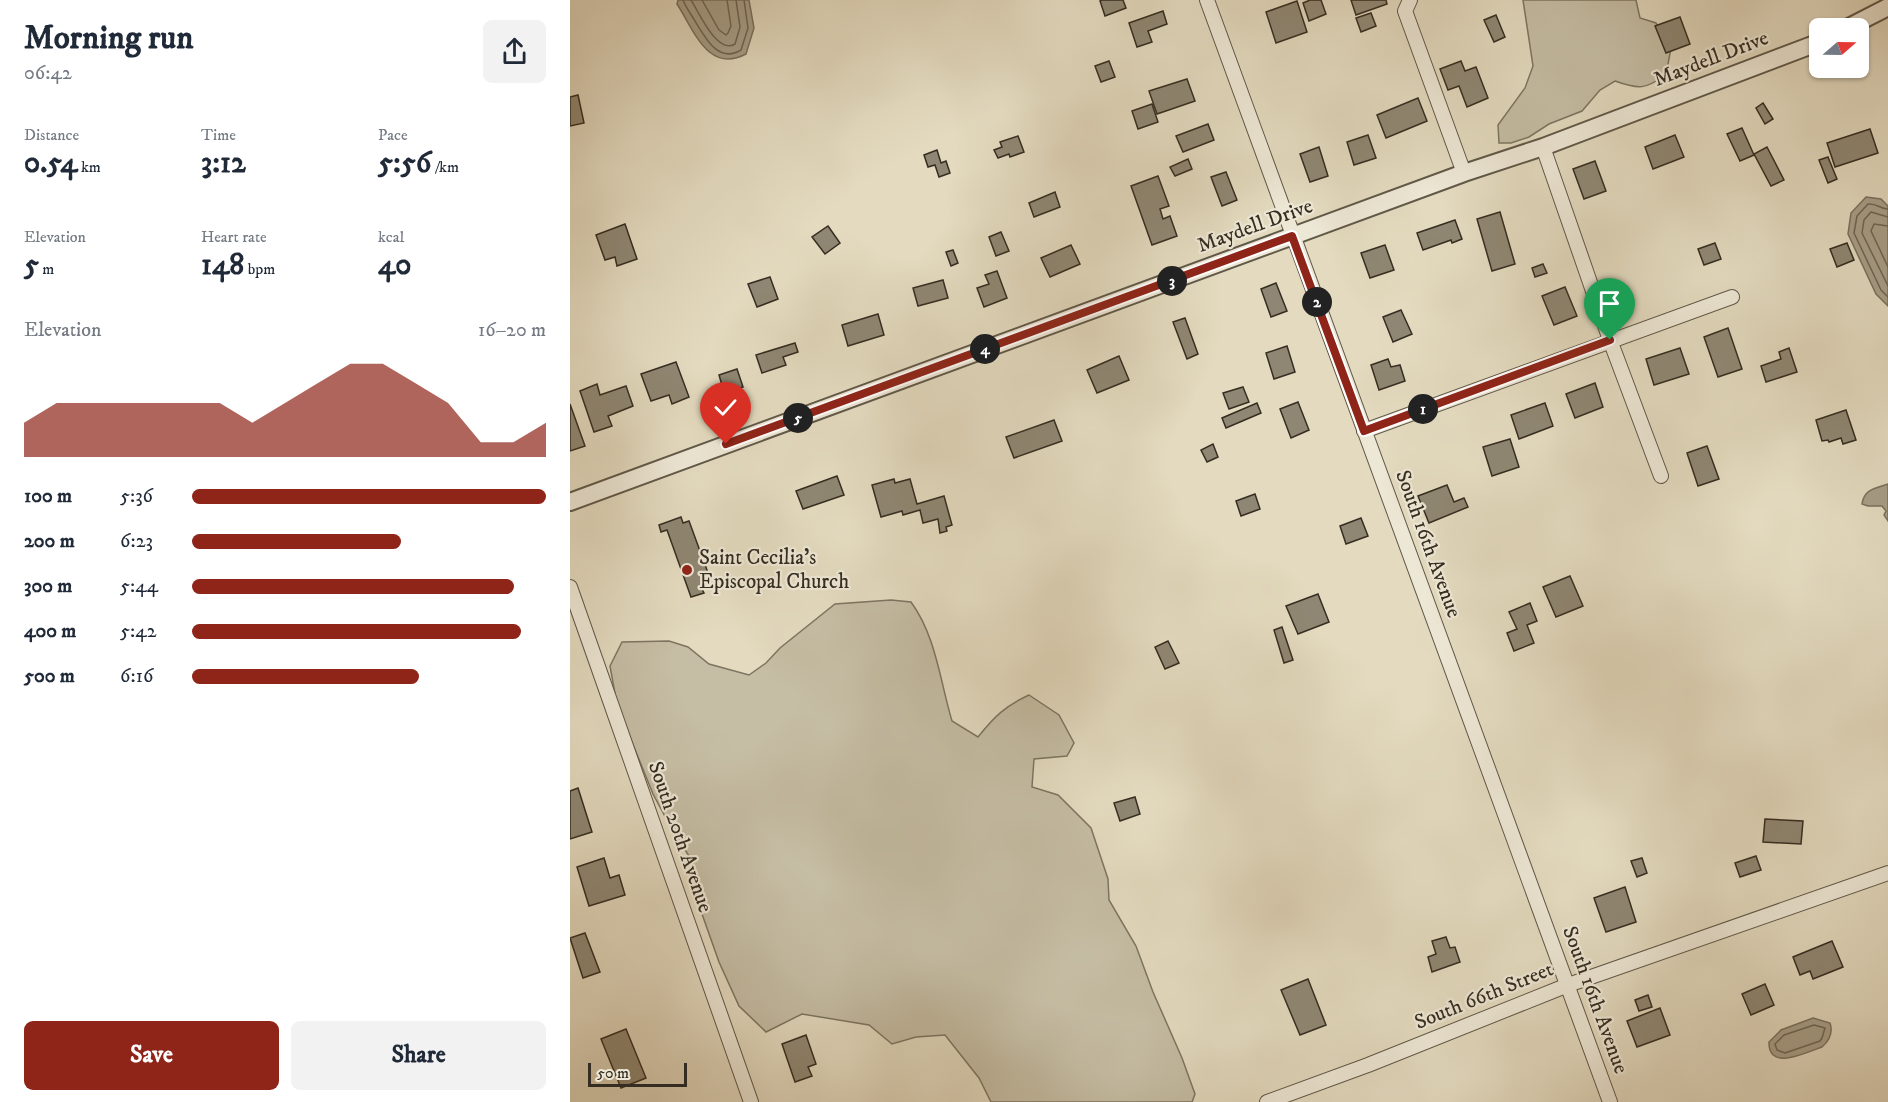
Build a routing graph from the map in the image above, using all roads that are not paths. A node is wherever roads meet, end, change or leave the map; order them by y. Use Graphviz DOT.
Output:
graph roads {
  1 [pos="1206,0"];
  2 [pos="1410,0"];
  3 [pos="1888,7"];
  4 [pos="1867,18"];
  5 [pos="1809,46"];
  6 [pos="1543,147"];
  7 [pos="1464,174"];
  8 [pos="1292,236"];
  9 [pos="1732,297"];
  10 [pos="1610,340"];
  11 [pos="1364,431"];
  12 [pos="1661,476"];
  13 [pos="570,502"];
  14 [pos="570,587"];
  15 [pos="1888,873"];
  16 [pos="1568,985"];
  17 [pos="750,1102"];
  18 [pos="1267,1102"];
  19 [pos="1610,1102"];
  1 -- 8 [label="street, South 16th Avenue"];
  2 -- 7 [label="street"];
  3 -- 4 [label="street"];
  5 -- 6 [label="street, Maydell Drive"];
  6 -- 7 [label="street, Maydell Drive"];
  6 -- 10 [label="street"];
  7 -- 8 [label="street, Maydell Drive"];
  8 -- 11 [label="street, South 16th Avenue"];
  8 -- 13 [label="street, Maydell Drive"];
  9 -- 10 [label="street"];
  10 -- 11 [label="street"];
  10 -- 12 [label="street"];
  11 -- 16 [label="street, South 16th Avenue"];
  14 -- 17 [label="street, South 20th Avenue"];
  15 -- 16 [label="street, South 66th Street"];
  16 -- 18 [label="street, South 66th Street"];
  16 -- 19 [label="street, South 16th Avenue"];
}
